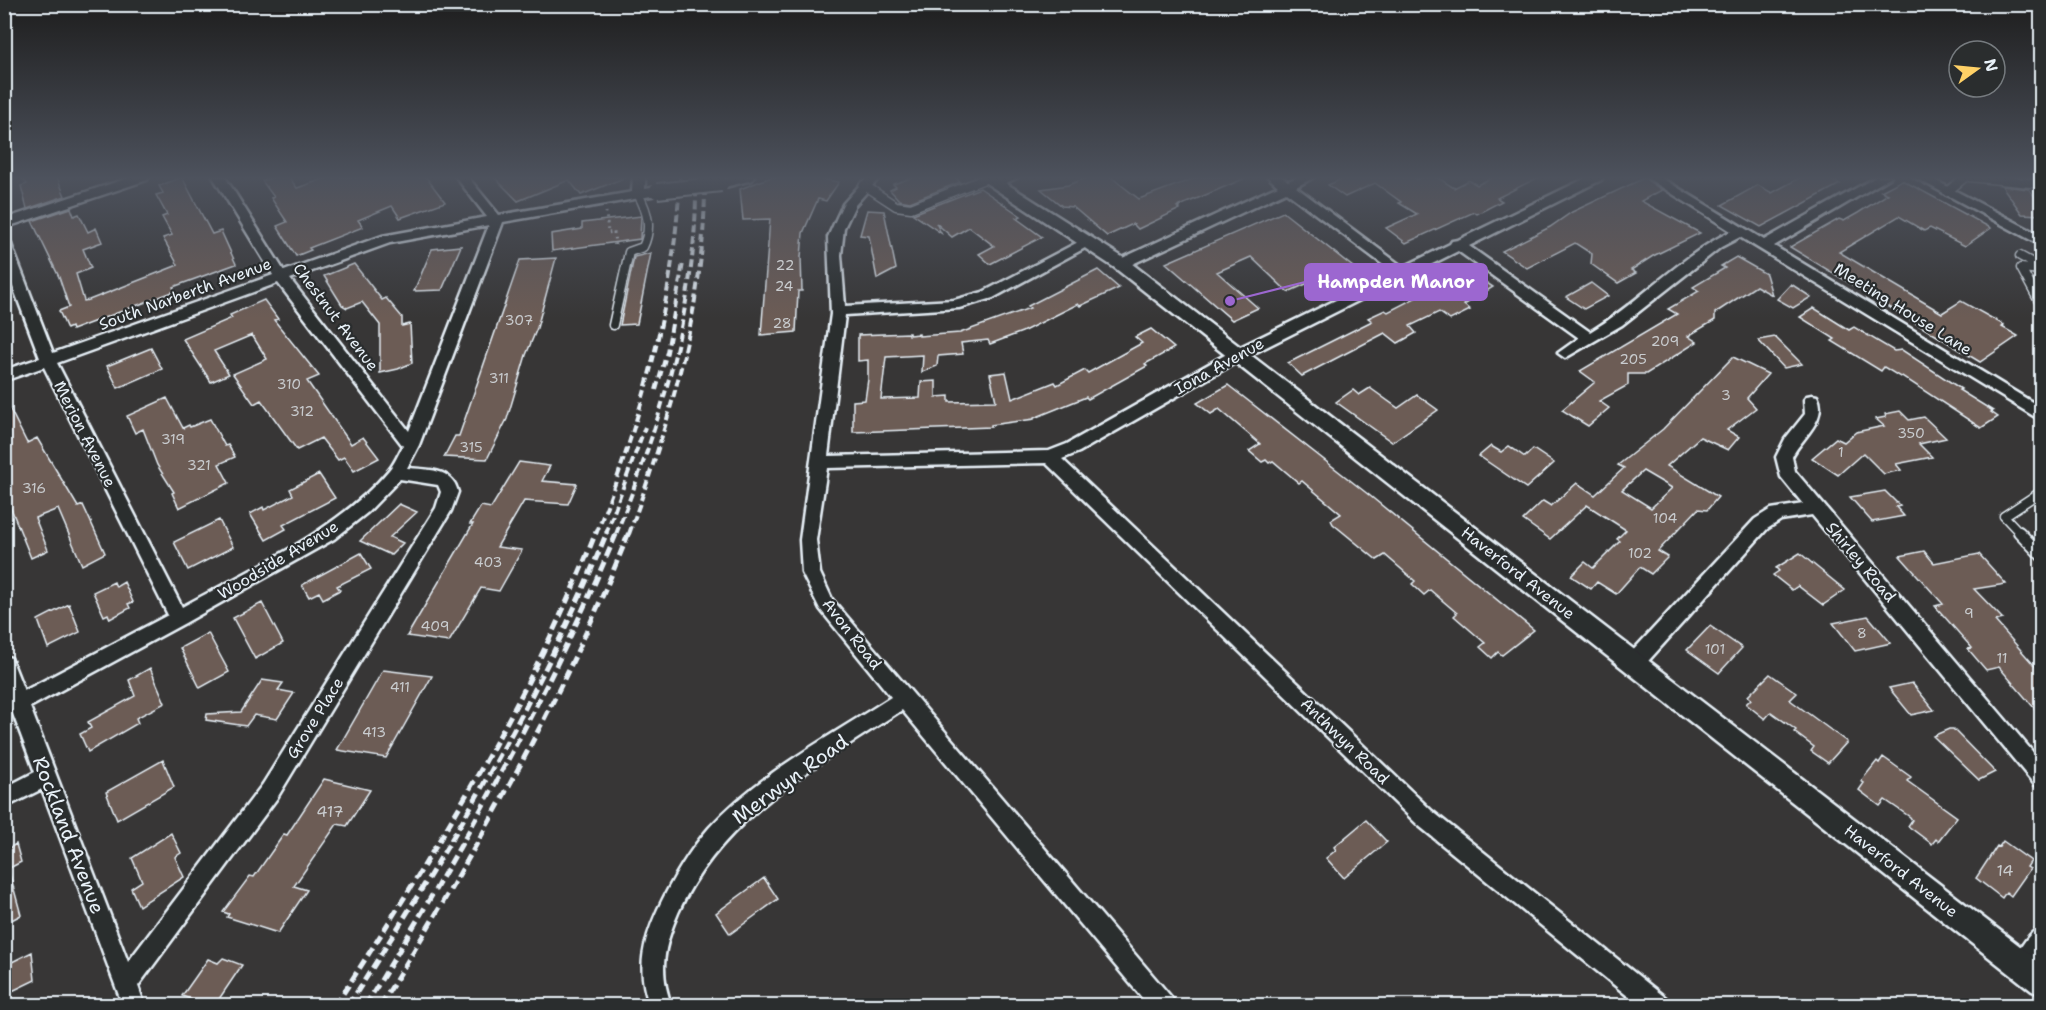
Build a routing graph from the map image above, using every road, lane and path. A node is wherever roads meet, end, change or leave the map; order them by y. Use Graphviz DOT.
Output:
graph roads {
  1 [pos="248,224"];
  2 [pos="473,224"];
  3 [pos="495,224"];
  4 [pos="607,224"];
  5 [pos="649,224"];
  6 [pos="839,224"];
  7 [pos="1061,224"];
  8 [pos="1205,224"];
  9 [pos="1337,224"];
  10 [pos="1499,224"];
  11 [pos="1730,224"];
  12 [pos="1801,224"];
  13 [pos="2008,224"];
  14 [pos="1741,231"];
  15 [pos="1089,242"];
  16 [pos="2042,242"];
  17 [pos="4,244"];
  18 [pos="1457,244"];
  19 [pos="1765,244"];
  20 [pos="615,248"];
  21 [pos="2020,256"];
  22 [pos="1121,264"];
  23 [pos="2042,269"];
  24 [pos="1401,272"];
  25 [pos="281,277"];
  26 [pos="2040,303"];
  27 [pos="839,311"];
  28 [pos="613,325"];
  29 [pos="1590,339"];
  30 [pos="1565,353"];
  31 [pos="1238,355"];
  32 [pos="48,360"];
  33 [pos="4,376"];
  34 [pos="1812,400"];
  35 [pos="2042,416"];
  36 [pos="411,445"];
  37 [pos="1050,457"];
  38 [pos="820,462"];
  39 [pos="396,473"];
  40 [pos="2042,491"];
  41 [pos="1816,508"];
  42 [pos="2042,556"];
  43 [pos="179,618"];
  44 [pos="1634,663"];
  45 [pos="4,664"];
  46 [pos="904,699"];
  47 [pos="19,703"];
  48 [pos="47,776"];
  49 [pos="2042,778"];
  50 [pos="4,799"];
  51 [pos="2042,937"];
  52 [pos="2022,966"];
  53 [pos="2042,981"];
  54 [pos="126,983"];
  55 [pos="134,1005"];
  56 [pos="660,1005"];
  57 [pos="1164,1005"];
  58 [pos="1658,1005"];
  1 -- 25 [label="street, Chestnut Avenue"];
  2 -- 25 [label="street, South Narberth Avenue"];
  3 -- 36 [label="street, Woodside Avenue"];
  4 -- 20 [label="path"];
  5 -- 28 [label="lane"];
  6 -- 27 [label="street, Avon Road"];
  7 -- 15 [label="street, Haverford Avenue"];
  8 -- 22 [label="street"];
  9 -- 24 [label="street"];
  10 -- 18 [label="street, Iona Avenue"];
  11 -- 14 [label="street, Meeting House Lane"];
  12 -- 19 [label="street"];
  13 -- 16 [label="street"];
  14 -- 19 [label="street, Meeting House Lane"];
  14 -- 29 [label="street"];
  15 -- 22 [label="street, Haverford Avenue"];
  15 -- 27 [label="street"];
  17 -- 32 [label="street, Merion Avenue"];
  18 -- 24 [label="street, Iona Avenue"];
  18 -- 29 [label="street"];
  19 -- 35 [label="street, Meeting House Lane"];
  21 -- 23 [label="lane"];
  22 -- 31 [label="street, Haverford Avenue"];
  23 -- 26 [label="lane"];
  24 -- 31 [label="street, Iona Avenue"];
  25 -- 32 [label="street, South Narberth Avenue"];
  25 -- 36 [label="street, Chestnut Avenue"];
  27 -- 38 [label="street, Avon Road"];
  29 -- 30 [label="street"];
  31 -- 37 [label="street, Iona Avenue"];
  31 -- 44 [label="street, Haverford Avenue"];
  32 -- 33 [label="street, South Narberth Avenue"];
  32 -- 43 [label="street, Merion Avenue"];
  34 -- 41 [label="street"];
  36 -- 39 [label="street, Woodside Avenue"];
  37 -- 38 [label="street, Iona Avenue"];
  37 -- 58 [label="street, Anthwyn Road"];
  38 -- 46 [label="street, Avon Road"];
  39 -- 43 [label="street, Woodside Avenue"];
  39 -- 54 [label="street, Grove Place"];
  40 -- 42 [label="lane"];
  41 -- 44 [label="street, Shirley Road"];
  41 -- 49 [label="street, Shirley Road"];
  43 -- 47 [label="street, Woodside Avenue"];
  44 -- 52 [label="street, Haverford Avenue"];
  45 -- 47 [label="street, Rockland Avenue"];
  46 -- 56 [label="street, Merwyn Road"];
  46 -- 57 [label="street, Avon Road"];
  47 -- 48 [label="street, Rockland Avenue"];
  48 -- 50 [label="street"];
  48 -- 54 [label="street, Rockland Avenue"];
  51 -- 52 [label="street"];
  52 -- 53 [label="street, Haverford Avenue"];
  54 -- 55 [label="street, Rockland Avenue"];
}
